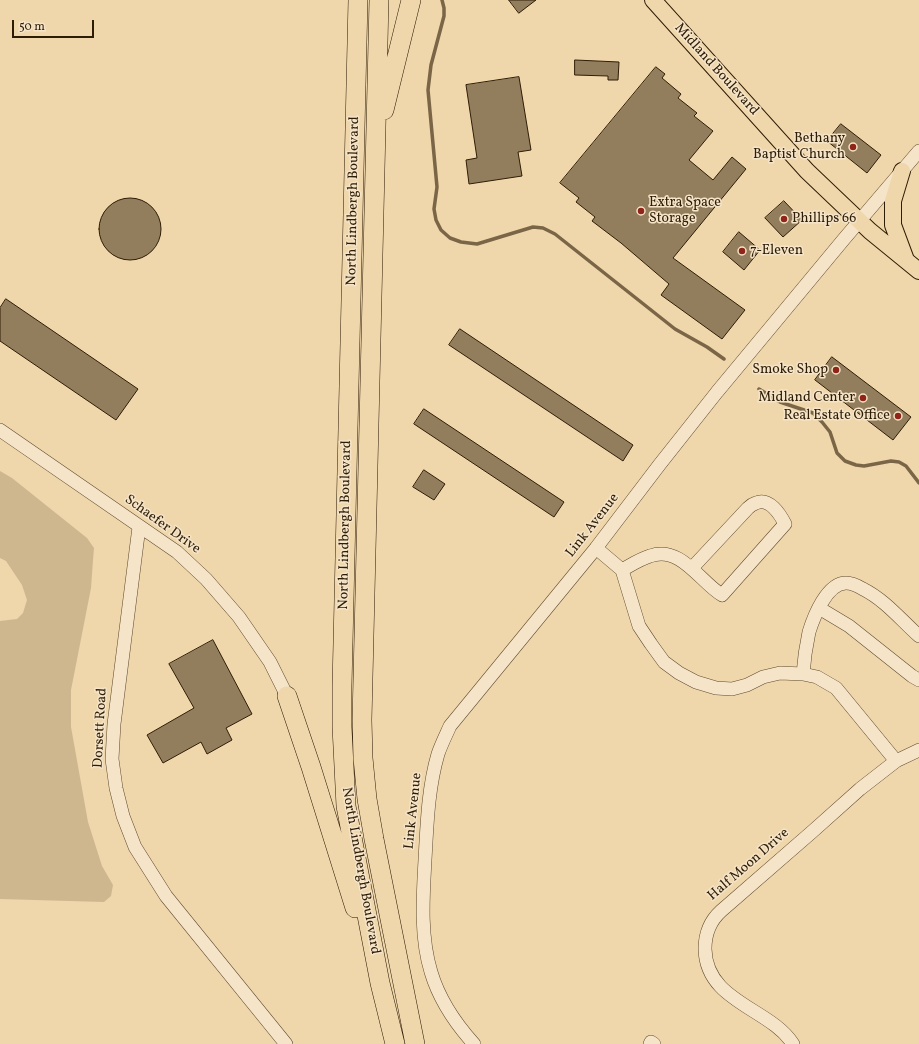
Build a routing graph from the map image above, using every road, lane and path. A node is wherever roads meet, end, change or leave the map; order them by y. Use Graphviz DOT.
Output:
graph roads {
  1 [pos="348,0"];
  2 [pos="358,0"];
  3 [pos="379,0"];
  4 [pos="412,0"];
  5 [pos="653,0"];
  6 [pos="357,36"];
  7 [pos="376,139"];
  8 [pos="919,151"];
  9 [pos="902,171"];
  10 [pos="859,221"];
  11 [pos="913,267"];
  12 [pos="0,430"];
  13 [pos="139,528"];
  14 [pos="596,548"];
  15 [pos="692,568"];
  16 [pos="622,570"];
  17 [pos="819,608"];
  18 [pos="919,636"];
  19 [pos="803,674"];
  20 [pos="919,680"];
  21 [pos="287,696"];
  22 [pos="919,750"];
  23 [pos="896,761"];
  24 [pos="380,983"];
  25 [pos="286,1044"];
  26 [pos="395,1044"];
  27 [pos="415,1044"];
  28 [pos="474,1044"];
  29 [pos="650,1044"];
  30 [pos="654,1044"];
  31 [pos="793,1044"];
  1 -- 6 [label="highway"];
  2 -- 6 [label="highway, North Lindbergh Boulevard"];
  3 -- 7 [label="highway, North Lindbergh Boulevard"];
  4 -- 7 [label="highway"];
  5 -- 10 [label="main road, Midland Boulevard"];
  6 -- 24 [label="highway, North Lindbergh Boulevard"];
  7 -- 27 [label="highway, North Lindbergh Boulevard"];
  8 -- 9 [label="street, Link Avenue"];
  9 -- 10 [label="street, Link Avenue"];
  9 -- 11 [label="main road"];
  10 -- 11 [label="main road, Midland Boulevard"];
  10 -- 14 [label="street, Link Avenue"];
  12 -- 13 [label="street, Schaefer Drive"];
  13 -- 21 [label="street, Schaefer Drive"];
  13 -- 25 [label="street, Dorsett Road"];
  14 -- 16 [label="street"];
  14 -- 28 [label="street, Link Avenue"];
  15 -- 15 [label="street"];
  15 -- 16 [label="street"];
  16 -- 19 [label="street"];
  17 -- 18 [label="street"];
  17 -- 19 [label="street"];
  17 -- 20 [label="street"];
  19 -- 23 [label="street"];
  21 -- 24 [label="highway"];
  22 -- 23 [label="street, Half Moon Drive"];
  23 -- 31 [label="street, Half Moon Drive"];
  24 -- 26 [label="highway, North Lindbergh Boulevard"];
  29 -- 30 [label="street"];
}
